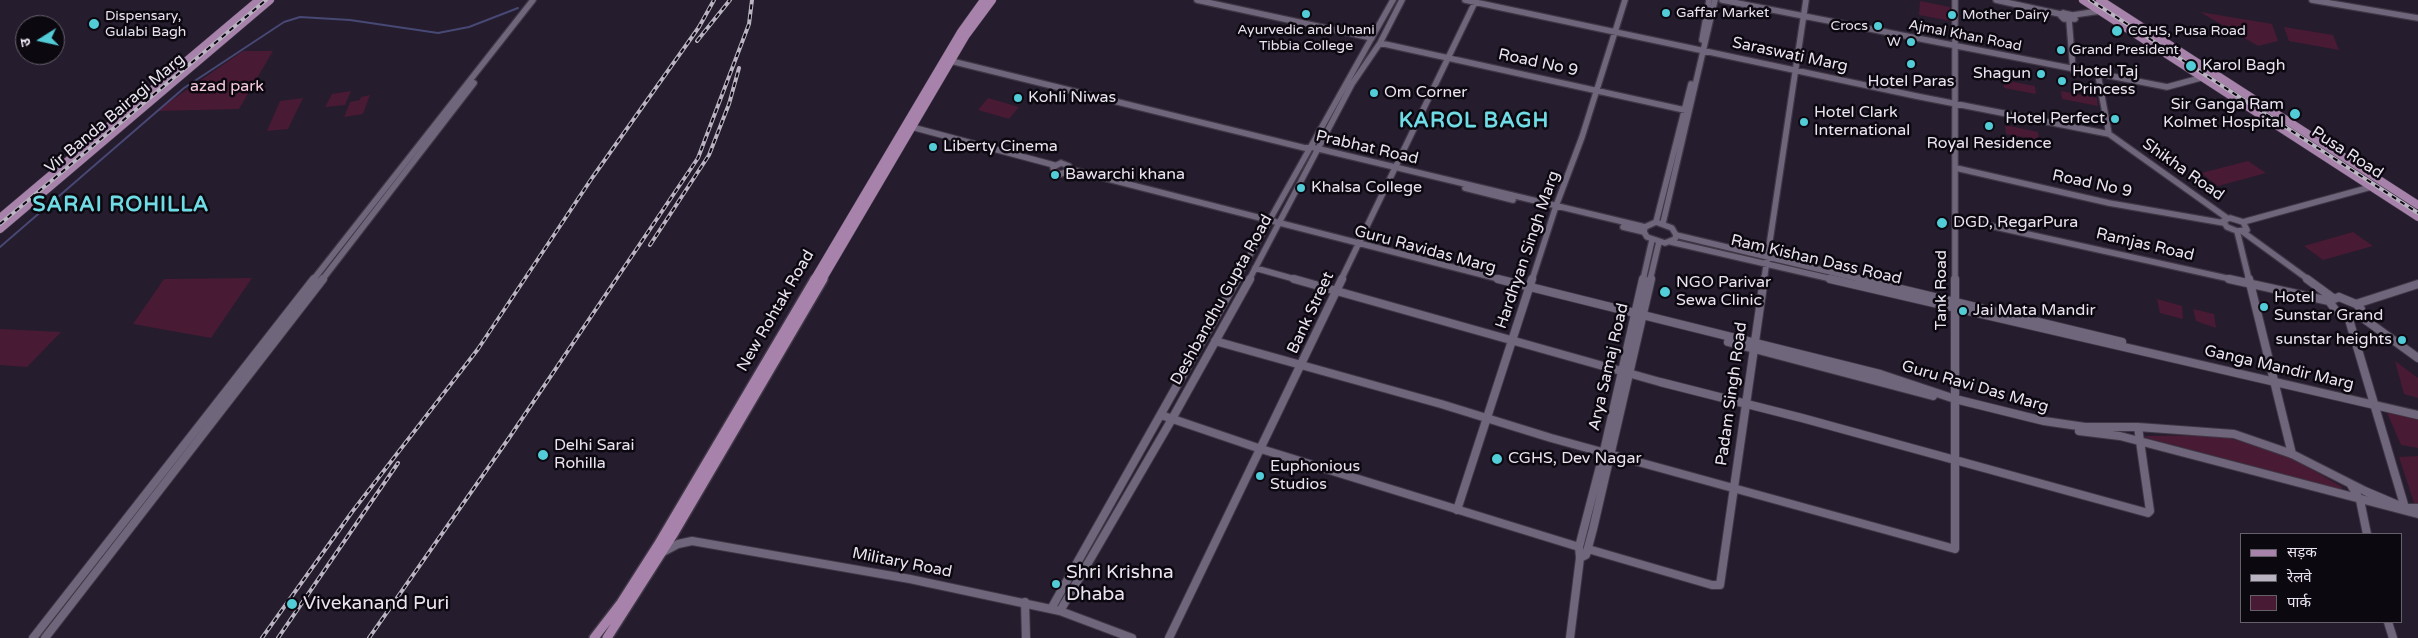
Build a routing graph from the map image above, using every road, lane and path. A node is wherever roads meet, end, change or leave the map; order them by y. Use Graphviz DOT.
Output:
graph roads {
  1 [pos="259,0"];
  2 [pos="270,0"];
  3 [pos="533,0"];
  4 [pos="538,0"];
  5 [pos="984,0"];
  6 [pos="992,0"];
  7 [pos="1197,0"];
  8 [pos="1393,0"];
  9 [pos="1402,0"];
  10 [pos="1465,0"];
  11 [pos="1625,0"];
  12 [pos="1709,0"];
  13 [pos="1715,0"];
  14 [pos="1722,0"];
  15 [pos="1806,0"];
  16 [pos="1955,0"];
  17 [pos="1996,0"];
  18 [pos="2083,0"];
  19 [pos="2100,0"];
  20 [pos="2312,0"];
  21 [pos="2336,0"];
  22 [pos="1477,1"];
  23 [pos="2100,10"];
  24 [pos="2418,14"];
  25 [pos="1804,17"];
  26 [pos="2071,18"];
  27 [pos="2418,18"];
  28 [pos="1614,31"];
  29 [pos="1372,38"];
  30 [pos="1380,42"];
  31 [pos="1693,46"];
  32 [pos="1955,47"];
  33 [pos="1702,51"];
  34 [pos="1449,58"];
  35 [pos="951,61"];
  36 [pos="1794,70"];
  37 [pos="2073,70"];
  38 [pos="2098,75"];
  39 [pos="2204,77"];
  40 [pos="1596,90"];
  41 [pos="1955,104"];
  42 [pos="1687,110"];
  43 [pos="908,126"];
  44 [pos="2109,134"];
  45 [pos="2122,144"];
  46 [pos="1312,149"];
  47 [pos="1956,168"];
  48 [pos="1395,170"];
  49 [pos="2371,187"];
  50 [pos="2418,205"];
  51 [pos="1556,208"];
  52 [pos="2418,217"];
  53 [pos="0,218"];
  54 [pos="1955,218"];
  55 [pos="1269,221"];
  56 [pos="2225,221"];
  57 [pos="1659,222"];
  58 [pos="2243,222"];
  59 [pos="1280,223"];
  60 [pos="0,229"];
  61 [pos="1644,229"];
  62 [pos="2240,231"];
  63 [pos="1676,235"];
  64 [pos="1655,241"];
  65 [pos="1671,242"];
  66 [pos="1359,244"];
  67 [pos="1767,259"];
  68 [pos="1255,268"];
  69 [pos="2250,283"];
  70 [pos="2418,284"];
  71 [pos="1529,290"];
  72 [pos="1337,291"];
  73 [pos="2331,299"];
  74 [pos="1955,304"];
  75 [pos="2356,304"];
  76 [pos="2348,316"];
  77 [pos="2360,316"];
  78 [pos="1638,317"];
  79 [pos="1512,340"];
  80 [pos="1215,341"];
  81 [pos="1754,346"];
  82 [pos="2418,358"];
  83 [pos="1302,364"];
  84 [pos="1625,373"];
  85 [pos="2274,381"];
  86 [pos="1955,401"];
  87 [pos="1745,404"];
  88 [pos="2374,404"];
  89 [pos="1161,415"];
  90 [pos="2418,415"];
  91 [pos="1172,419"];
  92 [pos="1486,420"];
  93 [pos="2138,427"];
  94 [pos="2141,441"];
  95 [pos="1261,449"];
  96 [pos="1608,452"];
  97 [pos="2292,454"];
  98 [pos="1955,461"];
  99 [pos="2351,484"];
  100 [pos="1732,488"];
  101 [pos="2360,500"];
  102 [pos="2405,508"];
  103 [pos="2418,508"];
  104 [pos="1457,510"];
  105 [pos="2418,514"];
  106 [pos="2367,533"];
  107 [pos="1579,547"];
  108 [pos="1588,549"];
  109 [pos="663,552"];
  110 [pos="1580,558"];
  111 [pos="1025,602"];
  112 [pos="1051,609"];
  113 [pos="1060,611"];
  114 [pos="2388,623"];
  115 [pos="33,638"];
  116 [pos="45,638"];
  117 [pos="594,638"];
  118 [pos="607,638"];
  119 [pos="1026,638"];
  120 [pos="1132,638"];
  121 [pos="1170,638"];
  122 [pos="1570,638"];
  123 [pos="2393,638"];
  1 -- 53 [label="main road, Vir Banda Bairagi Marg"];
  2 -- 60 [label="main road, Vir Banda Bairagi Marg"];
  3 -- 115 [label="street"];
  4 -- 116 [label="street"];
  5 -- 43 [label="main road, New Rohtak Road"];
  6 -- 35 [label="main road, New Rohtak Road"];
  7 -- 29 [label="street"];
  8 -- 29 [label="street, Deshbandhu Gupta Road"];
  9 -- 30 [label="street, Deshbandhu Gupta Road"];
  10 -- 22 [label="street, Saraswati Marg"];
  11 -- 28 [label="street, Hardhyan Singh Marg"];
  12 -- 33 [label="street"];
  13 -- 33 [label="street"];
  14 -- 25 [label="street, Ajmal Khan Road"];
  15 -- 25 [label="street, Padam Singh Road"];
  16 -- 32 [label="street, Tank Road"];
  17 -- 26 [label="street"];
  18 -- 23 [label="main road, Pusa Road"];
  19 -- 50 [label="main road, Pusa Road"];
  20 -- 27 [label="street"];
  21 -- 24 [label="street"];
  22 -- 28 [label="street, Saraswati Marg"];
  22 -- 34 [label="street, Bank Street"];
  23 -- 26 [label="street"];
  23 -- 39 [label="main road, Pusa Road"];
  25 -- 32 [label="street, Ajmal Khan Road"];
  25 -- 36 [label="street, Padam Singh Road"];
  26 -- 37 [label="street"];
  28 -- 31 [label="street, Saraswati Marg"];
  28 -- 33 [label="street, Saraswati Marg"];
  28 -- 40 [label="street, Hardhyan Singh Marg"];
  29 -- 46 [label="street, Deshbandhu Gupta Road"];
  30 -- 34 [label="street, Road No 9"];
  30 -- 46 [label="street, Deshbandhu Gupta Road"];
  32 -- 37 [label="street, Ajmal Khan Road"];
  32 -- 41 [label="street, Tank Road"];
  33 -- 36 [label="street, Saraswati Marg"];
  33 -- 42 [label="street"];
  34 -- 40 [label="street, Road No 9"];
  34 -- 48 [label="street, Bank Street"];
  35 -- 43 [label="main road, New Rohtak Road"];
  35 -- 46 [label="street, Prabhat Road"];
  36 -- 41 [label="street, Saraswati Marg"];
  36 -- 67 [label="street, Padam Singh Road"];
  37 -- 38 [label="street, Ajmal Khan Road"];
  38 -- 39 [label="street, Ajmal Khan Road"];
  38 -- 44 [label="street"];
  39 -- 49 [label="main road, Pusa Road"];
  40 -- 42 [label="street, Road No 9"];
  40 -- 51 [label="street, Hardhyan Singh Marg"];
  41 -- 44 [label="street, Saraswati Marg"];
  41 -- 47 [label="street, Tank Road"];
  42 -- 57 [label="street"];
  43 -- 55 [label="street, Guru Ravidas Marg"];
  43 -- 109 [label="main road, New Rohtak Road"];
  43 -- 117 [label="main road, New Rohtak Road"];
  44 -- 45 [label="street, Saraswati Marg"];
  45 -- 56 [label="street, Shikha Road"];
  46 -- 48 [label="street, Prabhat Road"];
  46 -- 55 [label="street, Deshbandhu Gupta Road"];
  46 -- 59 [label="street, Deshbandhu Gupta Road"];
  47 -- 54 [label="street, Tank Road"];
  47 -- 56 [label="street, Road No 9"];
  48 -- 51 [label="street, Prabhat Road"];
  48 -- 66 [label="street, Bank Street"];
  49 -- 52 [label="main road, Pusa Road"];
  49 -- 58 [label="street"];
  51 -- 61 [label="street"];
  51 -- 71 [label="street, Hardhyan Singh Marg"];
  54 -- 69 [label="street, Ramjas Road"];
  54 -- 74 [label="street, Tank Road"];
  55 -- 59 [label="street, Guru Ravidas Marg"];
  55 -- 89 [label="street, Deshbandhu Gupta Road"];
  56 -- 58 [label="street, Road No 9"];
  56 -- 62 [label="street, Shikha Road"];
  57 -- 61 [label="street"];
  57 -- 63 [label="street"];
  58 -- 62 [label="street"];
  59 -- 66 [label="street, Guru Ravidas Marg"];
  59 -- 68 [label="street, Deshbandhu Gupta Road"];
  61 -- 64 [label="street"];
  62 -- 69 [label="street"];
  62 -- 73 [label="street"];
  63 -- 65 [label="street"];
  63 -- 67 [label="street, Ram Kishan Dass Road"];
  64 -- 65 [label="street, Ram Kishan Dass Road"];
  64 -- 78 [label="street"];
  65 -- 67 [label="street, Ram Kishan Dass Road"];
  66 -- 71 [label="street, Guru Ravidas Marg"];
  66 -- 72 [label="street, Bank Street"];
  67 -- 74 [label="street, Ram Kishan Dass Road"];
  67 -- 81 [label="street, Padam Singh Road"];
  68 -- 72 [label="street"];
  68 -- 80 [label="street, Deshbandhu Gupta Road"];
  69 -- 73 [label="street, Ramjas Road"];
  69 -- 85 [label="street"];
  70 -- 75 [label="street"];
  71 -- 78 [label="street, Guru Ravidas Marg"];
  71 -- 79 [label="street, Hardhyan Singh Marg"];
  72 -- 79 [label="street"];
  72 -- 83 [label="street, Bank Street"];
  73 -- 75 [label="street, Ramjas Road"];
  73 -- 76 [label="street"];
  74 -- 85 [label="street, Ganga Mandir Marg"];
  74 -- 86 [label="street, Tank Road"];
  75 -- 77 [label="street"];
  76 -- 77 [label="street"];
  76 -- 88 [label="street"];
  77 -- 82 [label="street"];
  78 -- 81 [label="street, Guru Ravi Das Marg"];
  78 -- 84 [label="street"];
  79 -- 84 [label="street"];
  79 -- 92 [label="street, Hardhyan Singh Marg"];
  80 -- 83 [label="street"];
  80 -- 91 [label="street, Deshbandhu Gupta Road"];
  81 -- 86 [label="street, Guru Ravi Das Marg"];
  81 -- 87 [label="street, Padam Singh Road"];
  83 -- 92 [label="street"];
  83 -- 95 [label="street, Bank Street"];
  84 -- 87 [label="street"];
  84 -- 96 [label="street"];
  85 -- 88 [label="street, Ganga Mandir Marg"];
  85 -- 97 [label="street"];
  86 -- 93 [label="street, Guru Ravi Das Marg"];
  86 -- 94 [label="street, Guru Ravi Das Marg"];
  86 -- 98 [label="street, Tank Road"];
  87 -- 98 [label="street"];
  87 -- 100 [label="street, Padam Singh Road"];
  88 -- 90 [label="street, Ganga Mandir Marg"];
  88 -- 102 [label="street"];
  89 -- 91 [label="street"];
  89 -- 112 [label="street, Deshbandhu Gupta Road"];
  91 -- 95 [label="street"];
  91 -- 113 [label="street, Deshbandhu Gupta Road"];
  92 -- 96 [label="street"];
  92 -- 104 [label="street, Hardhyan Singh Marg"];
  93 -- 94 [label="street"];
  93 -- 97 [label="street, Guru Ravi Das Marg"];
  94 -- 98 [label="street"];
  94 -- 101 [label="street, Guru Ravi Das Marg"];
  95 -- 104 [label="street"];
  95 -- 121 [label="street, Bank Street"];
  96 -- 100 [label="street"];
  96 -- 107 [label="street, Arya Samaj Road"];
  96 -- 108 [label="street"];
  97 -- 99 [label="street, Guru Ravi Das Marg"];
  98 -- 100 [label="street, Tank Road"];
  99 -- 101 [label="street"];
  99 -- 102 [label="street, Guru Ravi Das Marg"];
  100 -- 108 [label="street, Padam Singh Road"];
  101 -- 105 [label="street, Guru Ravi Das Marg"];
  101 -- 106 [label="street"];
  102 -- 103 [label="street, Guru Ravi Das Marg"];
  104 -- 107 [label="street"];
  107 -- 110 [label="street, Arya Samaj Road"];
  108 -- 110 [label="street"];
  109 -- 111 [label="street, Military Road"];
  109 -- 118 [label="main road, New Rohtak Road"];
  110 -- 122 [label="street, Arya Samaj Road"];
  111 -- 112 [label="street, Military Road"];
  111 -- 119 [label="street"];
  112 -- 113 [label="street, Military Road"];
  113 -- 120 [label="street, Military Road"];
  114 -- 123 [label="street"];
}
